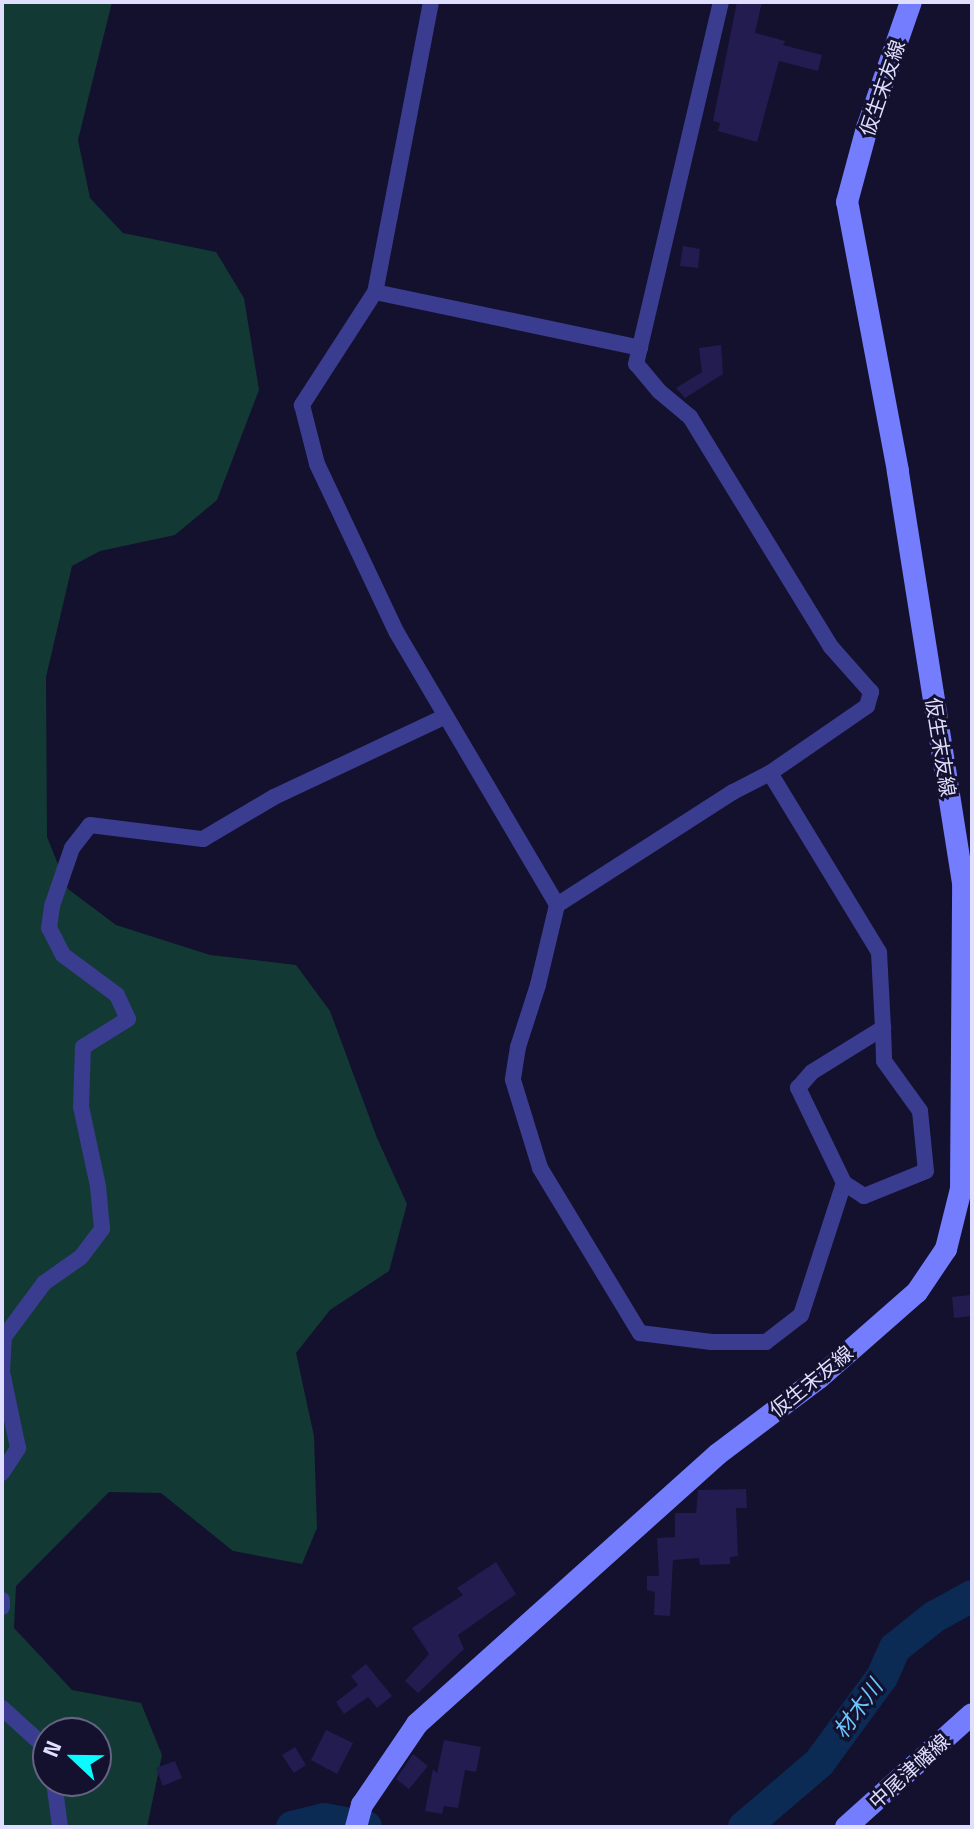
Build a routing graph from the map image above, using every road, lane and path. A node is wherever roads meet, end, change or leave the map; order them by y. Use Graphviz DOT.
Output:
graph roads {
  1 [pos="431,2"];
  2 [pos="721,2"];
  3 [pos="911,2"];
  4 [pos="375,292"];
  5 [pos="640,348"];
  6 [pos="446,716"];
  7 [pos="770,773"];
  8 [pos="557,905"];
  9 [pos="883,1028"];
  10 [pos="844,1183"];
  11 [pos="3,1336"];
  12 [pos="2,1473"];
  13 [pos="2,1600"];
  14 [pos="2,1607"];
  15 [pos="2,1708"];
  16 [pos="972,1714"];
  17 [pos="32,1735"];
  18 [pos="56,1797"];
  19 [pos="359,1816"];
  20 [pos="60,1827"];
  21 [pos="846,1827"];
  1 -- 4 [label="street"];
  2 -- 5 [label="street"];
  3 -- 19 [label="main road, 仮生末友線"];
  4 -- 5 [label="street"];
  4 -- 6 [label="street"];
  5 -- 7 [label="street"];
  6 -- 8 [label="street"];
  6 -- 11 [label="street"];
  7 -- 8 [label="street"];
  7 -- 9 [label="street"];
  8 -- 10 [label="street"];
  9 -- 10 [label="street"];
  9 -- 10 [label="street"];
  11 -- 12 [label="street"];
  13 -- 14 [label="street"];
  15 -- 17 [label="street"];
  16 -- 21 [label="main road, 中尾津幡線"];
  18 -- 20 [label="street"];
}
